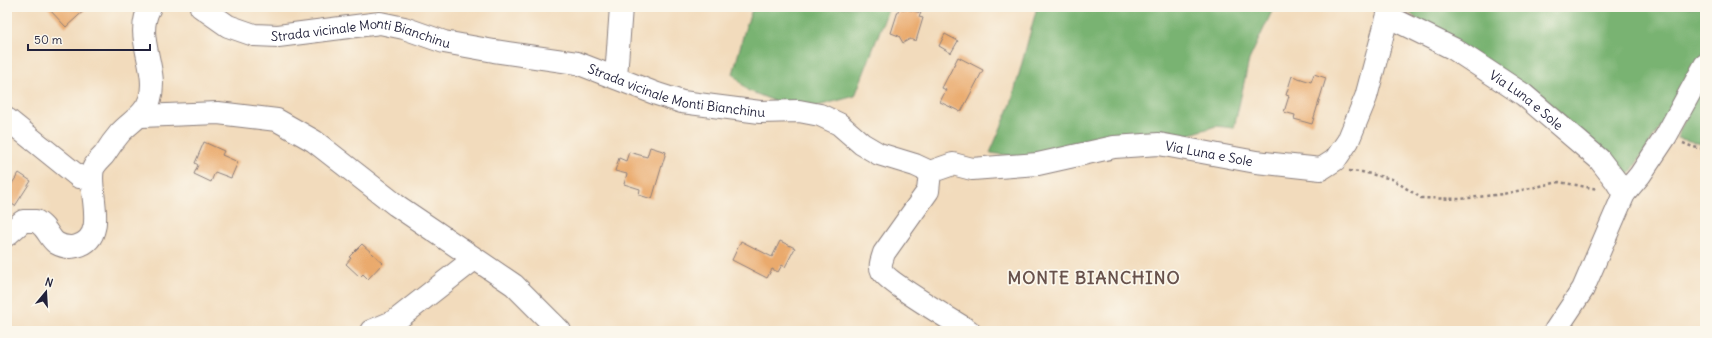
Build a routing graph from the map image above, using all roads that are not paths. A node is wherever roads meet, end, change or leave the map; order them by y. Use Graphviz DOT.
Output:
graph roads {
  1 [pos="150,7"];
  2 [pos="201,7"];
  3 [pos="621,7"];
  4 [pos="1390,12"];
  5 [pos="1705,65"];
  6 [pos="616,77"];
  7 [pos="141,116"];
  8 [pos="7,119"];
  9 [pos="930,172"];
  10 [pos="91,179"];
  11 [pos="1624,194"];
  12 [pos="7,235"];
  13 [pos="474,259"];
  14 [pos="371,331"];
  15 [pos="560,331"];
  16 [pos="969,331"];
  17 [pos="1555,331"];
  1 -- 7 [label="street"];
  2 -- 6 [label="street, Strada vicinale Monti Bianchinu"];
  3 -- 6 [label="street"];
  4 -- 9 [label="street, Via Luna e Sole"];
  4 -- 11 [label="street, Via Luna e Sole"];
  5 -- 11 [label="street"];
  6 -- 9 [label="street, Strada vicinale Monti Bianchinu"];
  7 -- 10 [label="street"];
  7 -- 13 [label="street"];
  8 -- 10 [label="street"];
  9 -- 16 [label="street"];
  10 -- 12 [label="street"];
  11 -- 17 [label="street"];
  13 -- 14 [label="street"];
  13 -- 15 [label="street"];
}
